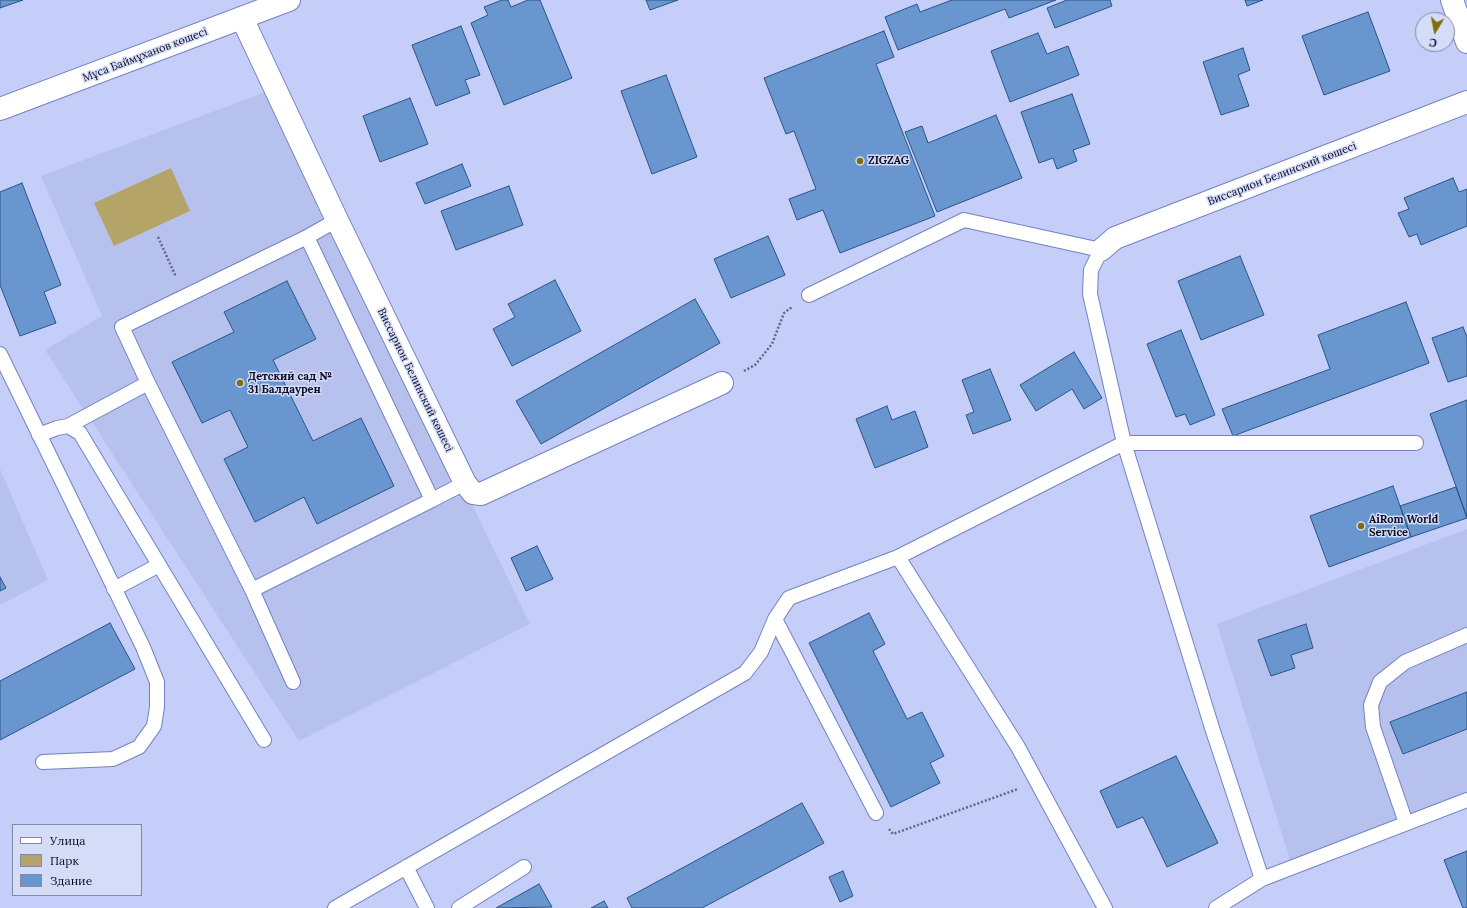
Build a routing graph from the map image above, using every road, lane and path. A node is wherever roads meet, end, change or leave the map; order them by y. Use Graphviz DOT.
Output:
graph roads {
  1 [pos="289,0"];
  2 [pos="1452,0"];
  3 [pos="242,18"];
  4 [pos="1467,42"];
  5 [pos="1467,102"];
  6 [pos="0,109"];
  7 [pos="337,220"];
  8 [pos="158,237"];
  9 [pos="307,237"];
  10 [pos="1101,250"];
  11 [pos="809,295"];
  12 [pos="184,296"];
  13 [pos="0,354"];
  14 [pos="722,382"];
  15 [pos="148,383"];
  16 [pos="68,426"];
  17 [pos="39,435"];
  18 [pos="1416,442"];
  19 [pos="1124,443"];
  20 [pos="465,483"];
  21 [pos="432,500"];
  22 [pos="898,557"];
  23 [pos="159,565"];
  24 [pos="114,589"];
  25 [pos="252,590"];
  26 [pos="775,619"];
  27 [pos="1467,635"];
  28 [pos="293,682"];
  29 [pos="264,740"];
  30 [pos="43,762"];
  31 [pos="1036,782"];
  32 [pos="1467,800"];
  33 [pos="876,813"];
  34 [pos="1406,824"];
  35 [pos="406,867"];
  36 [pos="524,867"];
  37 [pos="1262,879"];
  38 [pos="335,908"];
  39 [pos="427,908"];
  40 [pos="459,908"];
  41 [pos="1104,908"];
  42 [pos="1216,908"];
  1 -- 3 [label="street, Мұса Баймұханов көшесі"];
  2 -- 4 [label="street"];
  3 -- 6 [label="street, Мұса Баймұханов көшесі"];
  3 -- 7 [label="street, Виссарион Белинский көшесі"];
  5 -- 10 [label="street, Виссарион Белинский көшесі"];
  7 -- 9 [label="lane"];
  7 -- 20 [label="street, Виссарион Белинский көшесі"];
  8 -- 12 [label="path"];
  9 -- 12 [label="lane"];
  9 -- 21 [label="lane"];
  10 -- 11 [label="lane"];
  10 -- 19 [label="lane"];
  11 -- 14 [label="path"];
  12 -- 15 [label="lane"];
  13 -- 17 [label="lane"];
  14 -- 20 [label="street, Виссарион Белинский көшесі"];
  15 -- 16 [label="lane"];
  15 -- 25 [label="lane"];
  16 -- 17 [label="lane"];
  16 -- 23 [label="lane"];
  17 -- 24 [label="lane"];
  18 -- 19 [label="lane"];
  19 -- 22 [label="lane"];
  19 -- 37 [label="lane"];
  20 -- 21 [label="lane"];
  21 -- 25 [label="lane"];
  22 -- 26 [label="lane"];
  22 -- 31 [label="lane"];
  23 -- 24 [label="lane"];
  23 -- 29 [label="lane"];
  24 -- 30 [label="lane"];
  25 -- 28 [label="lane"];
  26 -- 33 [label="lane"];
  26 -- 35 [label="lane"];
  27 -- 34 [label="lane"];
  31 -- 33 [label="path"];
  31 -- 41 [label="lane"];
  32 -- 34 [label="lane"];
  34 -- 37 [label="lane"];
  35 -- 38 [label="lane"];
  35 -- 39 [label="lane"];
  36 -- 40 [label="lane"];
  37 -- 42 [label="lane"];
}
